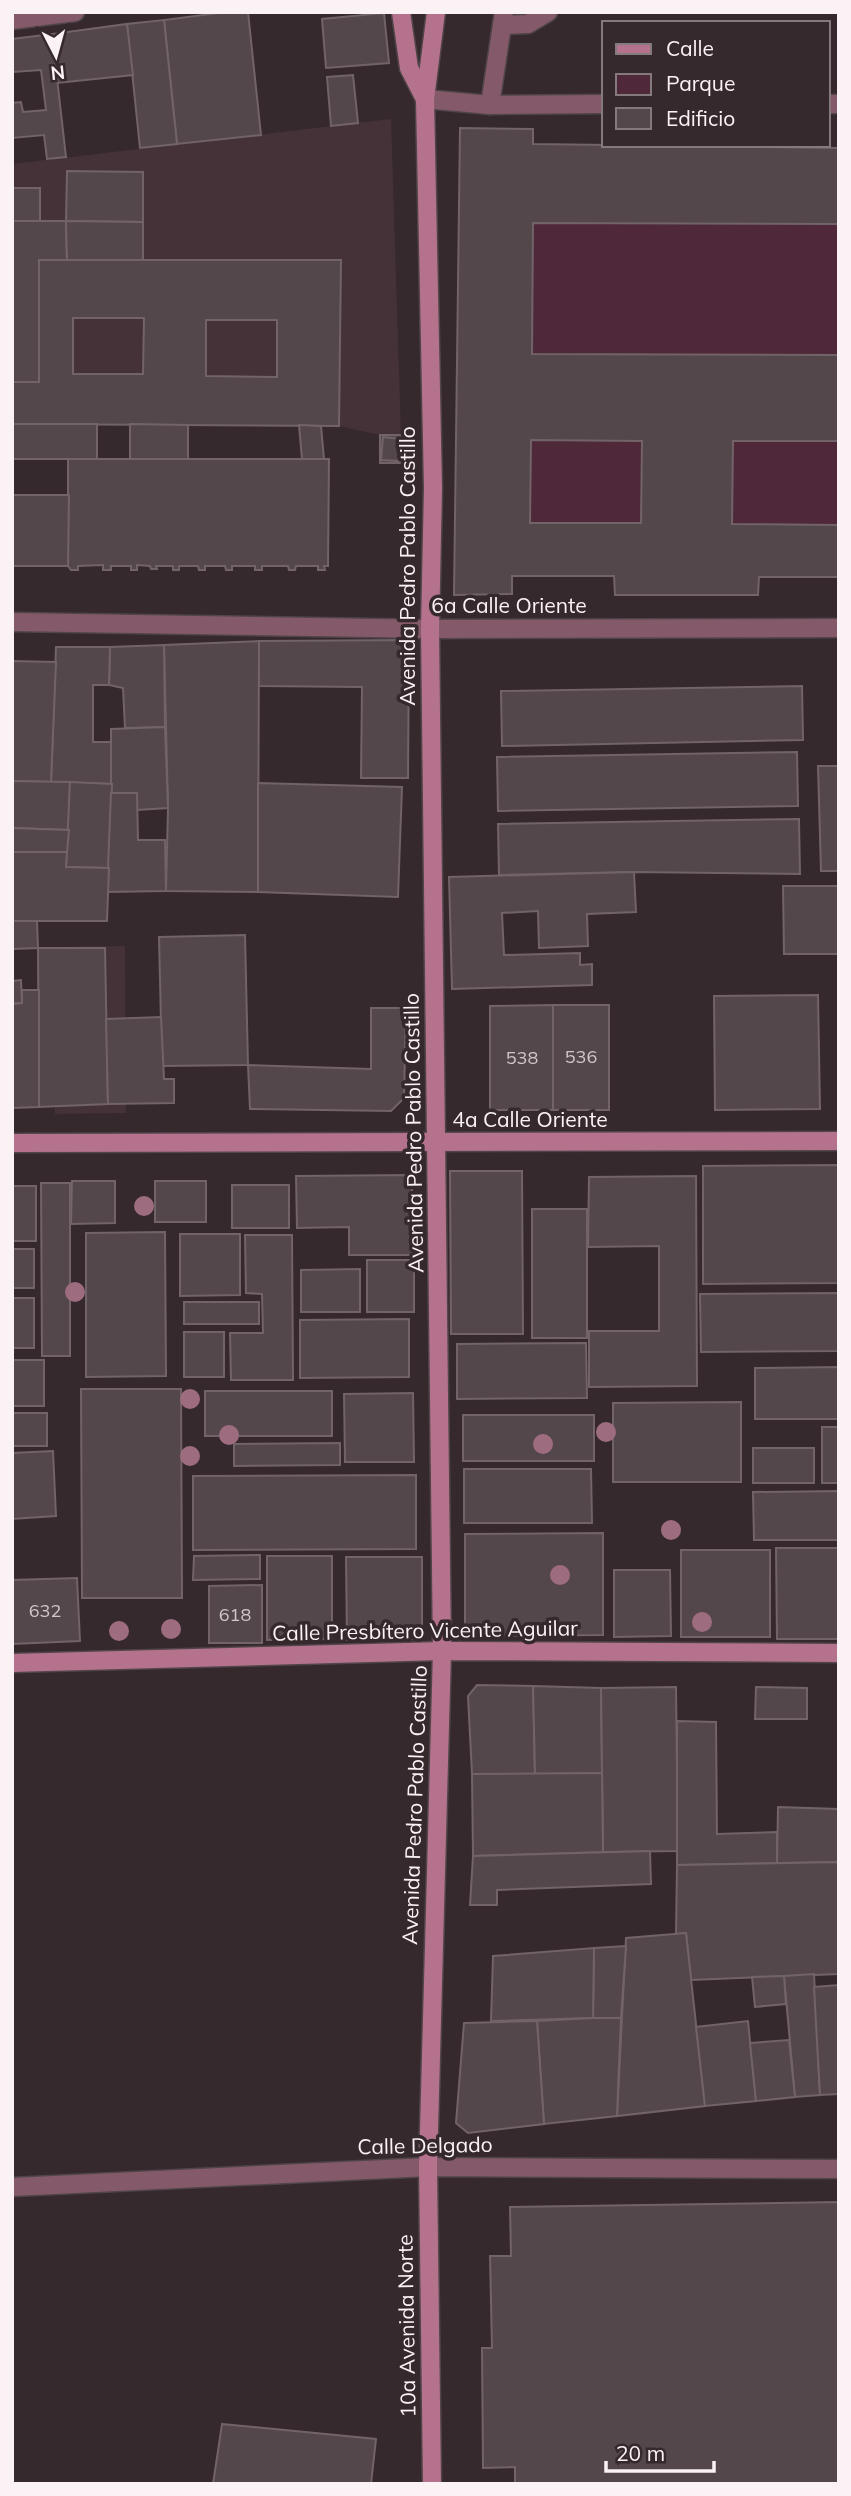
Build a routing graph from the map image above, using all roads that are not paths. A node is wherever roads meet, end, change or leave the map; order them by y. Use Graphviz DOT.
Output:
graph roads {
  1 [pos="75,12"];
  2 [pos="401,12"];
  3 [pos="436,12"];
  4 [pos="548,12"];
  5 [pos="503,19"];
  6 [pos="12,20"];
  7 [pos="425,99"];
  8 [pos="490,104"];
  9 [pos="602,104"];
  10 [pos="12,622"];
  11 [pos="839,628"];
  12 [pos="430,629"];
  13 [pos="839,1141"];
  14 [pos="12,1143"];
  15 [pos="437,1143"];
  16 [pos="442,1651"];
  17 [pos="839,1653"];
  18 [pos="12,1663"];
  19 [pos="428,2167"];
  20 [pos="839,2169"];
  21 [pos="12,2187"];
  22 [pos="432,2484"];
  1 -- 6 [label="street"];
  2 -- 7 [label="main road, Avenida Pedro Pablo Castillo"];
  3 -- 7 [label="main road, Avenida Pedro Pablo Castillo"];
  4 -- 5 [label="street"];
  5 -- 8 [label="street"];
  7 -- 8 [label="street"];
  7 -- 12 [label="main road, Avenida Pedro Pablo Castillo"];
  8 -- 9 [label="street"];
  10 -- 12 [label="street, 6a Calle Oriente"];
  11 -- 12 [label="street, 6a Calle Oriente"];
  12 -- 15 [label="main road, Avenida Pedro Pablo Castillo"];
  13 -- 15 [label="main road, 4a Calle Oriente"];
  14 -- 15 [label="main road, 4a Calle Oriente"];
  15 -- 16 [label="main road, Avenida Pedro Pablo Castillo"];
  16 -- 17 [label="main road, Calle Presbítero Vicente Aguilar"];
  16 -- 18 [label="main road, Calle Presbítero Vicente Aguilar"];
  16 -- 19 [label="main road, Avenida Pedro Pablo Castillo"];
  19 -- 20 [label="street, Calle Delgado"];
  19 -- 21 [label="street, Calle Delgado"];
  19 -- 22 [label="main road, 10a Avenida Norte"];
}
